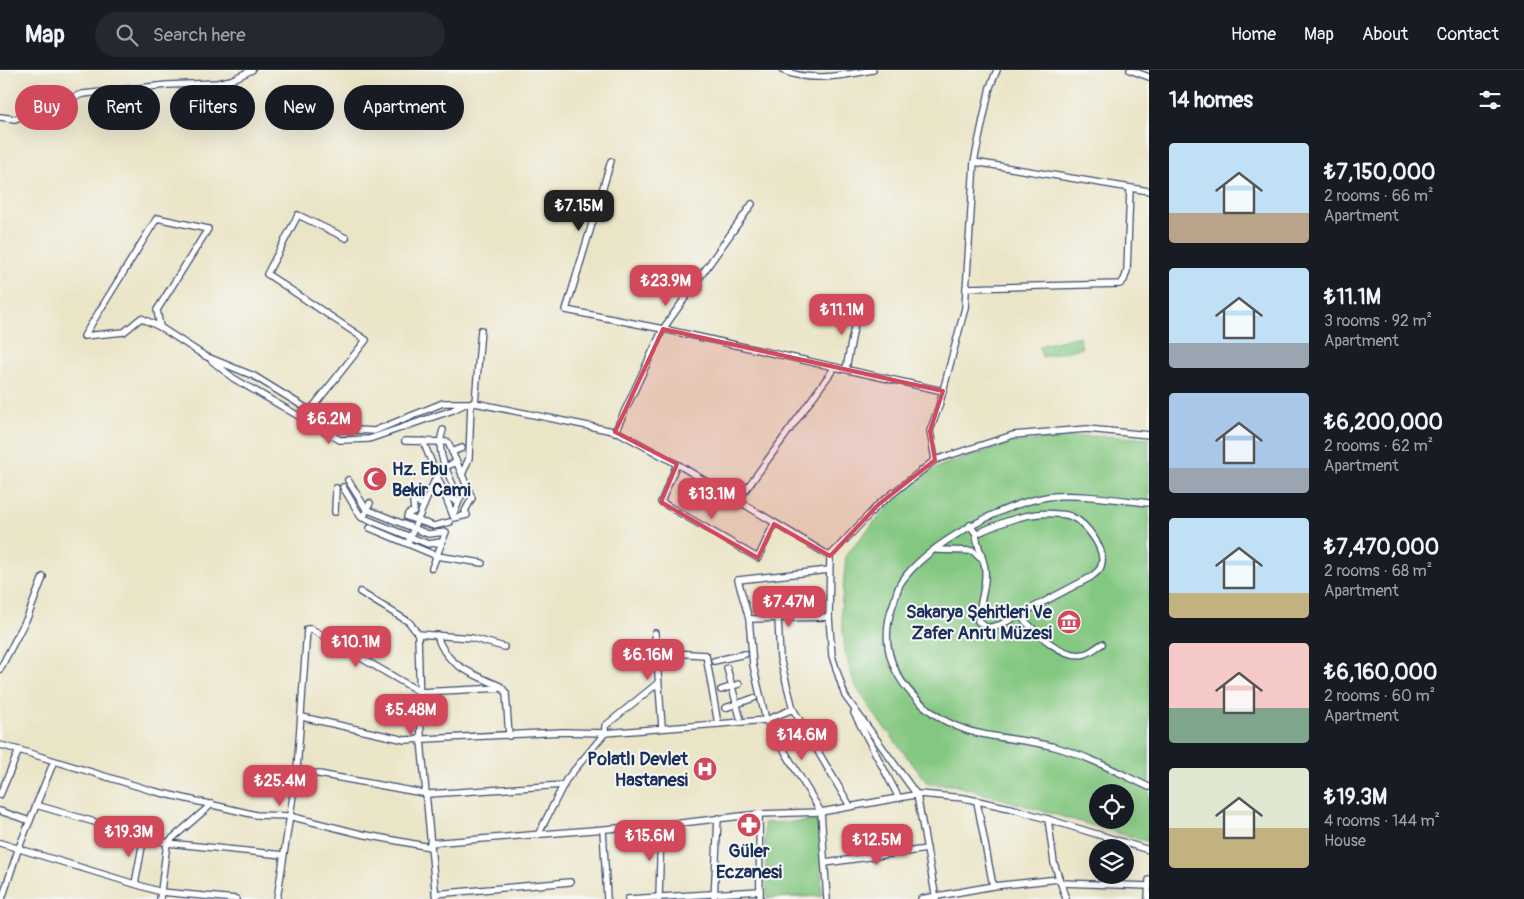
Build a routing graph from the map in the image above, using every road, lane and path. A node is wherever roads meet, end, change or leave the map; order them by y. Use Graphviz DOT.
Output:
graph roads {
  1 [pos="252,70"];
  2 [pos="782,70"];
  3 [pos="873,70"];
  4 [pos="997,70"];
  5 [pos="1130,70"];
  6 [pos="1149,77"];
  7 [pos="0,117"];
  8 [pos="611,161"];
  9 [pos="974,162"];
  10 [pos="1130,188"];
  11 [pos="1149,191"];
  12 [pos="752,204"];
  13 [pos="346,238"];
  14 [pos="966,288"];
  15 [pos="858,307"];
  16 [pos="160,327"];
  17 [pos="663,329"];
  18 [pos="481,330"];
  19 [pos="205,356"];
  20 [pos="835,367"];
  21 [pos="846,369"];
  22 [pos="943,391"];
  23 [pos="471,403"];
  24 [pos="309,412"];
  25 [pos="443,430"];
  26 [pos="616,432"];
  27 [pos="1149,435"];
  28 [pos="405,441"];
  29 [pos="423,442"];
  30 [pos="439,442"];
  31 [pos="462,448"];
  32 [pos="452,452"];
  33 [pos="935,460"];
  34 [pos="457,462"];
  35 [pos="677,464"];
  36 [pos="445,467"];
  37 [pos="437,475"];
  38 [pos="462,475"];
  39 [pos="449,476"];
  40 [pos="348,480"];
  41 [pos="464,491"];
  42 [pos="453,492"];
  43 [pos="737,502"];
  44 [pos="458,503"];
  45 [pos="1149,503"];
  46 [pos="424,505"];
  47 [pos="368,506"];
  48 [pos="335,512"];
  49 [pos="417,513"];
  50 [pos="453,515"];
  51 [pos="363,518"];
  52 [pos="417,522"];
  53 [pos="450,522"];
  54 [pos="774,524"];
  55 [pos="970,526"];
  56 [pos="370,528"];
  57 [pos="414,528"];
  58 [pos="976,534"];
  59 [pos="410,537"];
  60 [pos="442,542"];
  61 [pos="408,544"];
  62 [pos="935,550"];
  63 [pos="437,556"];
  64 [pos="830,556"];
  65 [pos="982,560"];
  66 [pos="482,563"];
  67 [pos="432,568"];
  68 [pos="829,570"];
  69 [pos="43,577"];
  70 [pos="360,592"];
  71 [pos="1019,614"];
  72 [pos="829,617"];
  73 [pos="778,618"];
  74 [pos="749,619"];
  75 [pos="655,633"];
  76 [pos="418,634"];
  77 [pos="437,634"];
  78 [pos="1102,644"];
  79 [pos="504,647"];
  80 [pos="656,652"];
  81 [pos="746,654"];
  82 [pos="714,661"];
  83 [pos="727,668"];
  84 [pos="0,669"];
  85 [pos="658,683"];
  86 [pos="739,684"];
  87 [pos="732,686"];
  88 [pos="502,688"];
  89 [pos="721,690"];
  90 [pos="420,692"];
  91 [pos="845,696"];
  92 [pos="754,698"];
  93 [pos="736,704"];
  94 [pos="725,708"];
  95 [pos="793,709"];
  96 [pos="302,717"];
  97 [pos="740,717"];
  98 [pos="766,720"];
  99 [pos="718,724"];
  100 [pos="662,727"];
  101 [pos="605,733"];
  102 [pos="510,736"];
  103 [pos="421,740"];
  104 [pos="0,745"];
  105 [pos="19,750"];
  106 [pos="54,761"];
  107 [pos="297,770"];
  108 [pos="564,785"];
  109 [pos="1149,787"];
  110 [pos="428,794"];
  111 [pos="917,795"];
  112 [pos="0,796"];
  113 [pos="899,798"];
  114 [pos="978,802"];
  115 [pos="212,804"];
  116 [pos="36,805"];
  117 [pos="850,806"];
  118 [pos="0,810"];
  119 [pos="821,812"];
  120 [pos="760,814"];
  121 [pos="289,816"];
  122 [pos="718,818"];
  123 [pos="1048,820"];
  124 [pos="30,821"];
  125 [pos="661,825"];
  126 [pos="603,830"];
  127 [pos="538,835"];
  128 [pos="144,836"];
  129 [pos="0,843"];
  130 [pos="167,843"];
  131 [pos="430,845"];
  132 [pos="927,849"];
  133 [pos="18,850"];
  134 [pos="1149,850"];
  135 [pos="283,855"];
  136 [pos="825,863"];
  137 [pos="1149,880"];
  138 [pos="1060,881"];
  139 [pos="570,882"];
  140 [pos="135,884"];
  141 [pos="992,886"];
  142 [pos="1149,886"];
  143 [pos="760,891"];
  144 [pos="161,892"];
  145 [pos="436,896"];
  146 [pos="714,897"];
  147 [pos="659,898"];
  148 [pos="936,898"];
  149 [pos="2,899"];
  150 [pos="160,899"];
  151 [pos="236,899"];
  152 [pos="277,899"];
  153 [pos="607,899"];
  154 [pos="628,899"];
  155 [pos="760,899"];
  156 [pos="827,899"];
  157 [pos="921,899"];
  158 [pos="1066,899"];
  159 [pos="1148,899"];
  1 -- 7 [label="street"];
  2 -- 3 [label="street"];
  4 -- 9 [label="street"];
  5 -- 6 [label="street"];
  8 -- 17 [label="street"];
  9 -- 10 [label="street"];
  9 -- 14 [label="street"];
  10 -- 11 [label="street"];
  10 -- 14 [label="street"];
  12 -- 17 [label="street"];
  13 -- 24 [label="street"];
  14 -- 22 [label="street"];
  15 -- 21 [label="street"];
  16 -- 16 [label="street"];
  16 -- 19 [label="street"];
  17 -- 20 [label="street"];
  17 -- 26 [label="street"];
  18 -- 23 [label="street"];
  19 -- 23 [label="street"];
  19 -- 24 [label="street"];
  20 -- 21 [label="street"];
  20 -- 43 [label="street"];
  21 -- 22 [label="street"];
  22 -- 33 [label="street"];
  23 -- 24 [label="street"];
  23 -- 26 [label="street"];
  23 -- 38 [label="street"];
  25 -- 30 [label="street"];
  26 -- 35 [label="street"];
  27 -- 33 [label="street"];
  28 -- 29 [label="street"];
  29 -- 30 [label="street"];
  29 -- 37 [label="street"];
  30 -- 32 [label="street"];
  30 -- 36 [label="street"];
  31 -- 32 [label="street"];
  32 -- 34 [label="street"];
  33 -- 64 [label="street"];
  34 -- 36 [label="street"];
  34 -- 38 [label="street"];
  35 -- 43 [label="street"];
  35 -- 54 [label="street"];
  36 -- 37 [label="street"];
  36 -- 39 [label="street"];
  37 -- 39 [label="street"];
  37 -- 46 [label="street"];
  37 -- 50 [label="street"];
  38 -- 41 [label="street"];
  39 -- 42 [label="street"];
  40 -- 47 [label="street"];
  41 -- 42 [label="street"];
  41 -- 44 [label="street"];
  41 -- 50 [label="street"];
  42 -- 44 [label="street"];
  43 -- 54 [label="street"];
  44 -- 50 [label="street"];
  45 -- 55 [label="street"];
  46 -- 49 [label="street"];
  46 -- 49 [label="street"];
  47 -- 51 [label="street"];
  47 -- 57 [label="street"];
  48 -- 51 [label="street"];
  49 -- 52 [label="street"];
  49 -- 52 [label="street"];
  51 -- 59 [label="street"];
  52 -- 53 [label="street"];
  52 -- 57 [label="street"];
  54 -- 64 [label="street"];
  55 -- 58 [label="street"];
  55 -- 62 [label="street"];
  56 -- 61 [label="street"];
  57 -- 59 [label="street"];
  57 -- 60 [label="street"];
  58 -- 65 [label="street"];
  58 -- 71 [label="street"];
  59 -- 60 [label="street"];
  59 -- 61 [label="street"];
  60 -- 63 [label="street"];
  61 -- 63 [label="street"];
  62 -- 65 [label="street"];
  62 -- 109 [label="street"];
  63 -- 66 [label="street"];
  63 -- 67 [label="street"];
  64 -- 68 [label="street"];
  65 -- 71 [label="street"];
  68 -- 72 [label="street"];
  68 -- 74 [label="street"];
  69 -- 84 [label="street"];
  70 -- 76 [label="street"];
  71 -- 78 [label="street"];
  72 -- 73 [label="street"];
  72 -- 91 [label="street"];
  73 -- 74 [label="street"];
  73 -- 95 [label="street"];
  74 -- 98 [label="street"];
  75 -- 80 [label="street"];
  76 -- 77 [label="street"];
  76 -- 90 [label="street"];
  77 -- 79 [label="street"];
  77 -- 88 [label="street"];
  80 -- 85 [label="street"];
  80 -- 99 [label="street"];
  81 -- 82 [label="street"];
  83 -- 87 [label="street"];
  85 -- 100 [label="street"];
  85 -- 101 [label="street"];
  86 -- 87 [label="street"];
  87 -- 89 [label="street"];
  87 -- 93 [label="street"];
  88 -- 90 [label="street"];
  88 -- 102 [label="street"];
  90 -- 96 [label="street"];
  90 -- 103 [label="street"];
  91 -- 111 [label="street"];
  91 -- 113 [label="street"];
  92 -- 93 [label="street"];
  93 -- 94 [label="street"];
  93 -- 97 [label="street"];
  95 -- 98 [label="street"];
  95 -- 117 [label="street"];
  96 -- 103 [label="street"];
  96 -- 107 [label="street"];
  98 -- 99 [label="street"];
  98 -- 119 [label="street"];
  99 -- 100 [label="street"];
  100 -- 101 [label="street"];
  101 -- 102 [label="street"];
  101 -- 108 [label="street"];
  102 -- 103 [label="street"];
  103 -- 110 [label="street"];
  104 -- 105 [label="street"];
  105 -- 106 [label="street"];
  105 -- 112 [label="street"];
  106 -- 115 [label="street"];
  106 -- 116 [label="street"];
  107 -- 110 [label="street"];
  107 -- 121 [label="street"];
  108 -- 110 [label="street"];
  108 -- 127 [label="street"];
  110 -- 131 [label="street"];
  111 -- 113 [label="street"];
  111 -- 114 [label="street"];
  111 -- 132 [label="street"];
  113 -- 117 [label="street"];
  114 -- 123 [label="street"];
  114 -- 141 [label="street"];
  115 -- 121 [label="street"];
  115 -- 130 [label="street"];
  116 -- 124 [label="street"];
  116 -- 128 [label="street"];
  117 -- 119 [label="street"];
  118 -- 124 [label="street"];
  119 -- 120 [label="street"];
  119 -- 136 [label="street"];
  120 -- 122 [label="street"];
  120 -- 143 [label="street"];
  121 -- 131 [label="street"];
  121 -- 135 [label="street"];
  122 -- 125 [label="street"];
  122 -- 146 [label="street"];
  123 -- 134 [label="street"];
  123 -- 138 [label="street"];
  124 -- 133 [label="street"];
  125 -- 126 [label="street"];
  125 -- 147 [label="street"];
  126 -- 127 [label="street"];
  126 -- 153 [label="street"];
  127 -- 131 [label="street"];
  128 -- 130 [label="street"];
  128 -- 140 [label="street"];
  129 -- 133 [label="street"];
  130 -- 135 [label="street"];
  130 -- 144 [label="street"];
  131 -- 145 [label="street"];
  132 -- 136 [label="street"];
  132 -- 148 [label="street"];
  133 -- 140 [label="street"];
  133 -- 149 [label="street"];
  135 -- 152 [label="street"];
  136 -- 156 [label="street"];
  137 -- 142 [label="street"];
  138 -- 141 [label="street"];
  138 -- 142 [label="street"];
  138 -- 158 [label="street"];
  139 -- 145 [label="street"];
  140 -- 144 [label="street"];
  141 -- 148 [label="street"];
  142 -- 159 [label="street"];
  143 -- 146 [label="street"];
  143 -- 155 [label="street"];
  144 -- 150 [label="street"];
  144 -- 151 [label="street"];
  146 -- 147 [label="street"];
  147 -- 154 [label="street"];
  148 -- 157 [label="street"];
}
